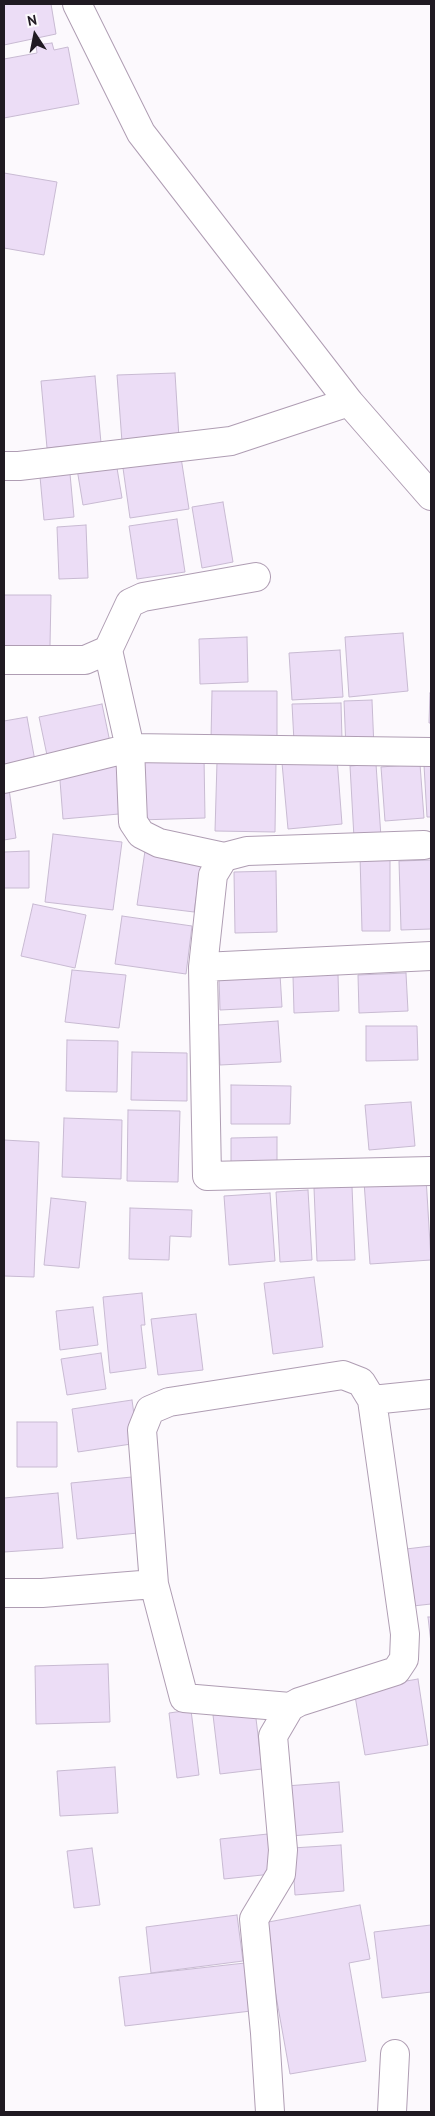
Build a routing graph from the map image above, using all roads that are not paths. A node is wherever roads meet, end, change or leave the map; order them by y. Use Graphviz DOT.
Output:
graph roads {
  1 [pos="77,4"];
  2 [pos="349,402"];
  3 [pos="4,466"];
  4 [pos="431,496"];
  5 [pos="256,577"];
  6 [pos="108,650"];
  7 [pos="4,660"];
  8 [pos="130,748"];
  9 [pos="431,752"];
  10 [pos="4,779"];
  11 [pos="424,845"];
  12 [pos="224,857"];
  13 [pos="431,956"];
  14 [pos="203,967"];
  15 [pos="431,1171"];
  16 [pos="431,1394"];
  17 [pos="372,1400"];
  18 [pos="154,1584"];
  19 [pos="4,1593"];
  20 [pos="290,1707"];
  21 [pos="395,2054"];
  22 [pos="270,2112"];
  23 [pos="392,2112"];
  1 -- 2 [label="street"];
  2 -- 3 [label="street"];
  2 -- 4 [label="street"];
  5 -- 6 [label="street"];
  6 -- 7 [label="street"];
  6 -- 8 [label="street"];
  8 -- 9 [label="street"];
  8 -- 10 [label="street"];
  8 -- 12 [label="street"];
  11 -- 12 [label="street"];
  12 -- 14 [label="street"];
  13 -- 14 [label="street"];
  14 -- 15 [label="street"];
  16 -- 17 [label="street"];
  17 -- 18 [label="street"];
  17 -- 20 [label="street"];
  18 -- 19 [label="street"];
  18 -- 20 [label="street"];
  20 -- 22 [label="street"];
  21 -- 23 [label="street"];
}
